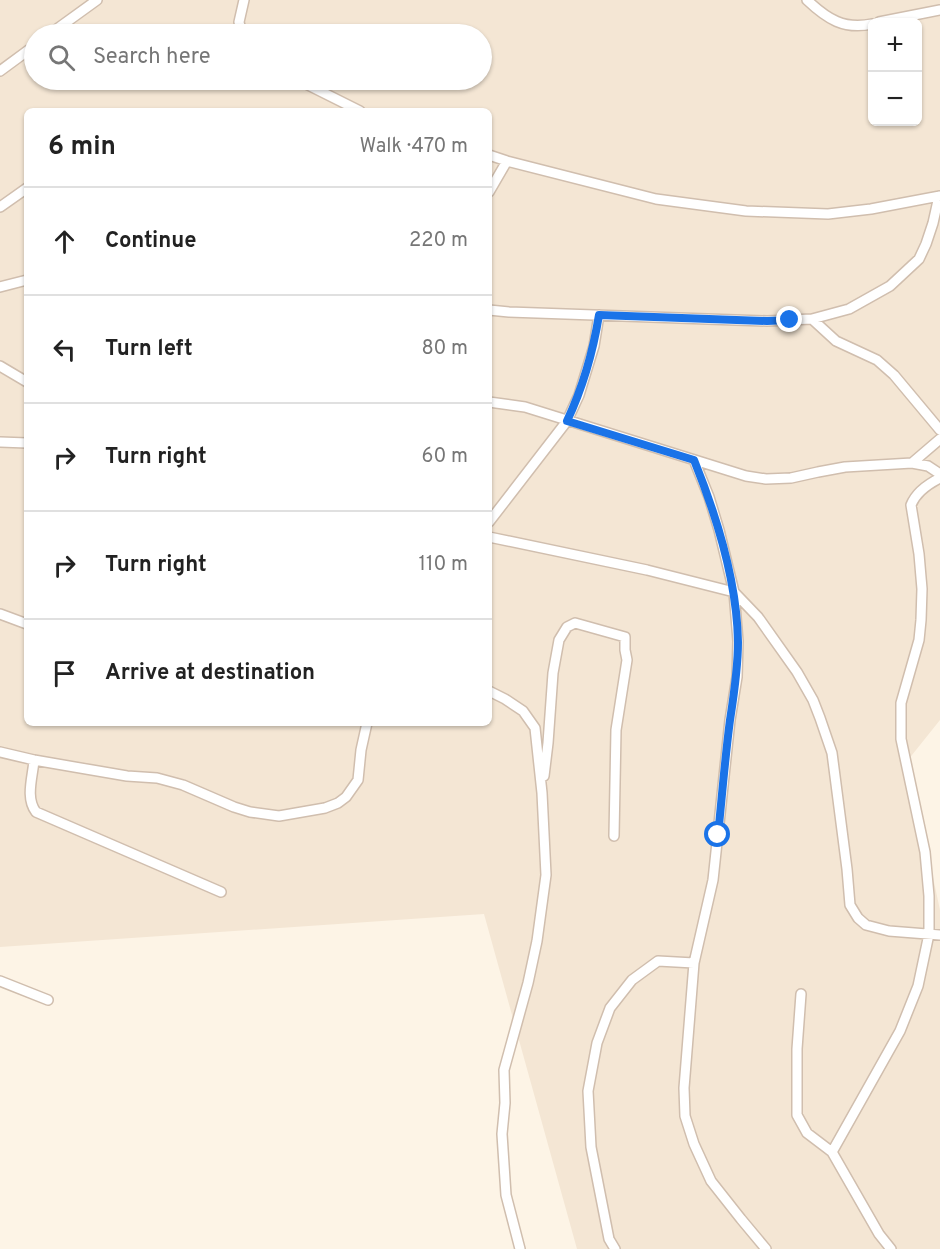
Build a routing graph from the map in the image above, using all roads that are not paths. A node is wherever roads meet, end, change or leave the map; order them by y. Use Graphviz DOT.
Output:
graph roads {
  1 [pos="97,0"];
  2 [pos="244,0"];
  3 [pos="807,0"];
  4 [pos="940,10"];
  5 [pos="899,18"];
  6 [pos="64,24"];
  7 [pos="240,24"];
  8 [pos="868,25"];
  9 [pos="24,53"];
  10 [pos="0,70"];
  11 [pos="318,90"];
  12 [pos="354,108"];
  13 [pos="492,156"];
  14 [pos="507,161"];
  15 [pos="492,187"];
  16 [pos="24,190"];
  17 [pos="939,196"];
  18 [pos="0,207"];
  19 [pos="24,281"];
  20 [pos="0,287"];
  21 [pos="492,310"];
  22 [pos="599,315"];
  23 [pos="812,319"];
  24 [pos="0,366"];
  25 [pos="24,380"];
  26 [pos="492,402"];
  27 [pos="567,421"];
  28 [pos="940,430"];
  29 [pos="940,439"];
  30 [pos="0,442"];
  31 [pos="24,443"];
  32 [pos="694,460"];
  33 [pos="912,463"];
  34 [pos="940,476"];
  35 [pos="492,518"];
  36 [pos="492,538"];
  37 [pos="734,592"];
  38 [pos="0,614"];
  39 [pos="24,623"];
  40 [pos="492,692"];
  41 [pos="366,726"];
  42 [pos="0,752"];
  43 [pos="34,760"];
  44 [pos="542,794"];
  45 [pos="614,836"];
  46 [pos="221,892"];
  47 [pos="929,934"];
  48 [pos="940,935"];
  49 [pos="694,963"];
  50 [pos="0,981"];
  51 [pos="801,994"];
  52 [pos="48,1000"];
  53 [pos="832,1152"];
  54 [pos="520,1249"];
  55 [pos="615,1249"];
  56 [pos="766,1249"];
  57 [pos="891,1249"];
  1 -- 6 [label="street"];
  2 -- 7 [label="street"];
  3 -- 8 [label="street"];
  4 -- 5 [label="street"];
  9 -- 10 [label="street"];
  11 -- 12 [label="street"];
  13 -- 14 [label="street"];
  14 -- 15 [label="street"];
  14 -- 17 [label="street"];
  16 -- 18 [label="street"];
  17 -- 23 [label="street"];
  19 -- 20 [label="street"];
  21 -- 22 [label="street"];
  22 -- 23 [label="street"];
  22 -- 27 [label="street"];
  23 -- 28 [label="street"];
  24 -- 25 [label="street"];
  26 -- 27 [label="street"];
  27 -- 32 [label="street"];
  27 -- 35 [label="street"];
  29 -- 33 [label="street"];
  30 -- 31 [label="street"];
  32 -- 33 [label="street"];
  32 -- 37 [label="street"];
  33 -- 34 [label="street"];
  34 -- 47 [label="street"];
  36 -- 37 [label="street"];
  37 -- 47 [label="street"];
  37 -- 49 [label="street"];
  38 -- 39 [label="street"];
  40 -- 44 [label="street"];
  41 -- 43 [label="street"];
  42 -- 43 [label="street"];
  43 -- 46 [label="street"];
  44 -- 45 [label="street"];
  44 -- 54 [label="street"];
  47 -- 48 [label="street"];
  47 -- 53 [label="street"];
  49 -- 55 [label="street"];
  49 -- 56 [label="street"];
  50 -- 52 [label="street"];
  51 -- 53 [label="street"];
  53 -- 57 [label="street"];
}
